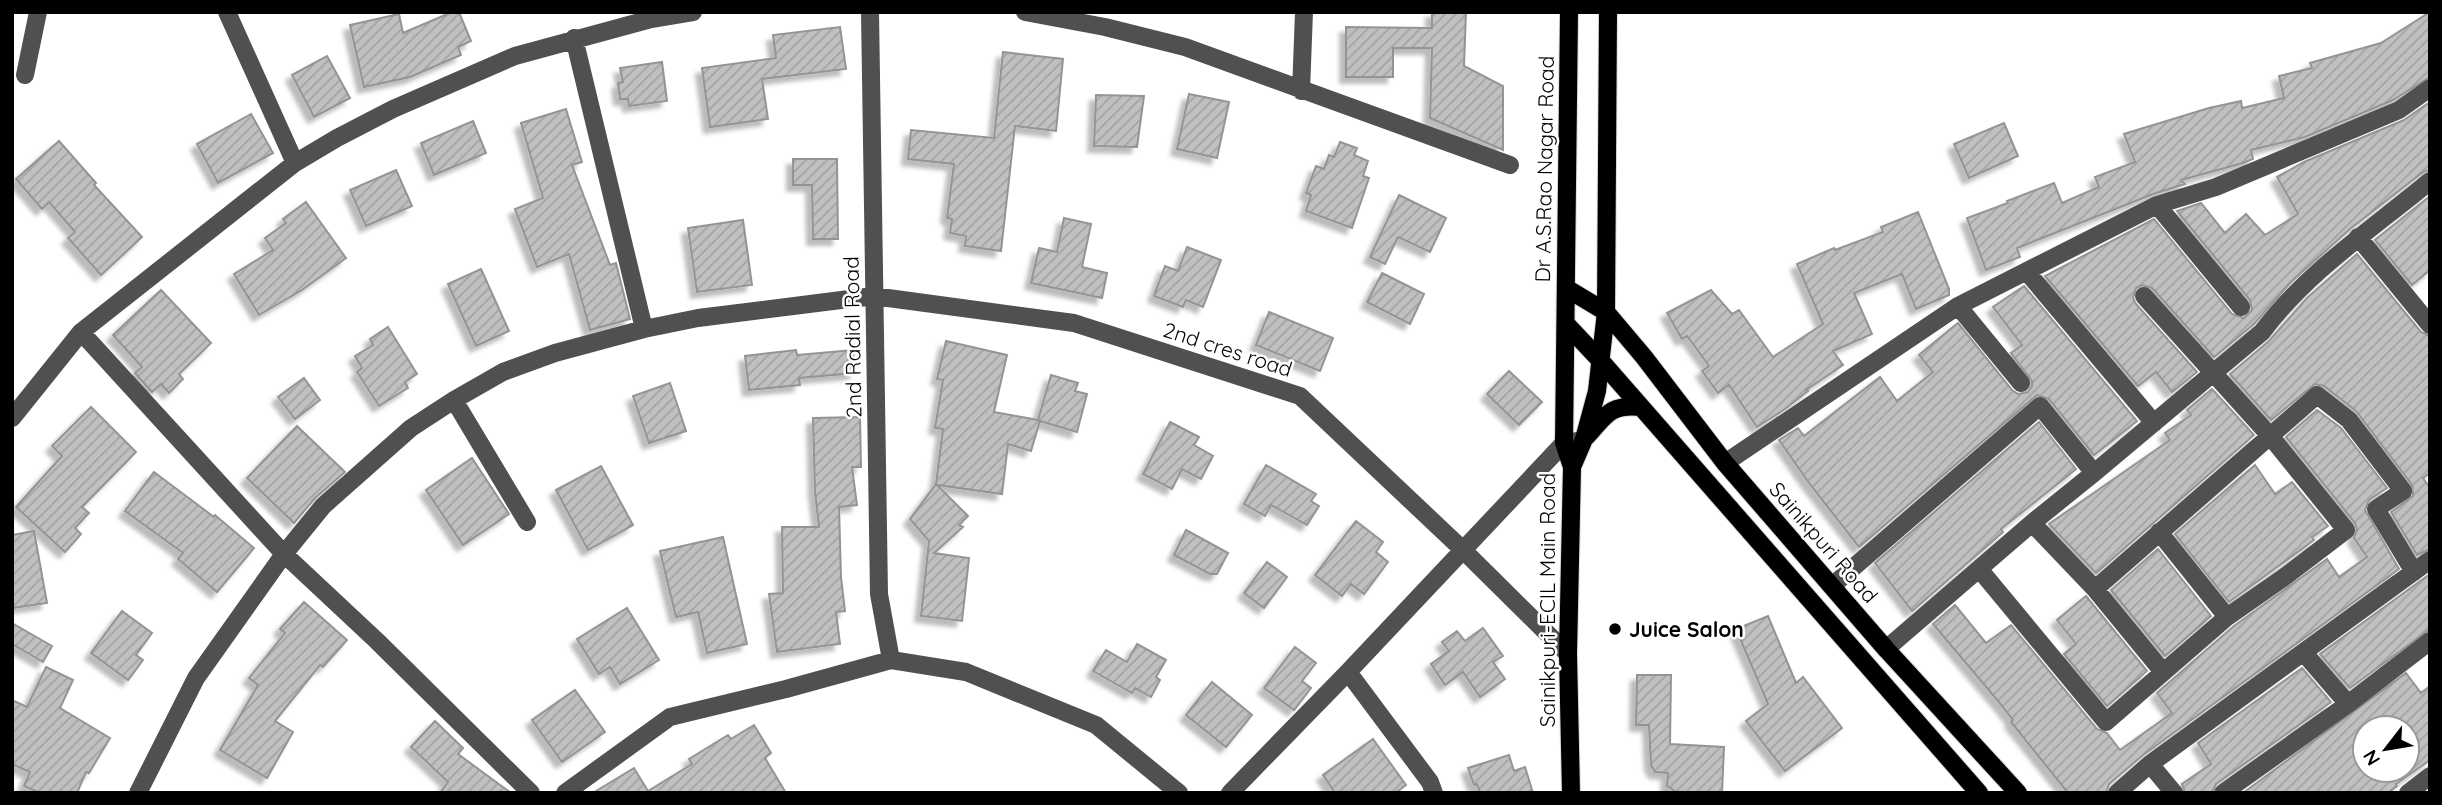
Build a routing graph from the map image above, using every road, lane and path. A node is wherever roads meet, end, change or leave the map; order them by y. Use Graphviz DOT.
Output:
graph roads {
  1 [pos="38,12"];
  2 [pos="227,12"];
  3 [pos="693,12"];
  4 [pos="870,12"];
  5 [pos="1025,12"];
  6 [pos="1304,12"];
  7 [pos="1569,12"];
  8 [pos="1608,12"];
  9 [pos="573,38"];
  10 [pos="25,75"];
  11 [pos="2430,88"];
  12 [pos="1301,91"];
  13 [pos="295,163"];
  14 [pos="1510,166"];
  15 [pos="2430,181"];
  16 [pos="2157,205"];
  17 [pos="2358,237"];
  18 [pos="2027,272"];
  19 [pos="1566,288"];
  20 [pos="873,296"];
  21 [pos="2144,296"];
  22 [pos="1958,306"];
  23 [pos="2241,307"];
  24 [pos="1606,312"];
  25 [pos="1567,325"];
  26 [pos="2430,325"];
  27 [pos="644,329"];
  28 [pos="81,332"];
  29 [pos="1600,360"];
  30 [pos="2211,373"];
  31 [pos="2021,383"];
  32 [pos="454,400"];
  33 [pos="1640,407"];
  34 [pos="12,418"];
  35 [pos="2154,423"];
  36 [pos="2271,437"];
  37 [pos="1584,439"];
  38 [pos="1564,443"];
  39 [pos="1725,463"];
  40 [pos="1572,467"];
  41 [pos="2094,473"];
  42 [pos="527,522"];
  43 [pos="2032,523"];
  44 [pos="2158,532"];
  45 [pos="1462,549"];
  46 [pos="284,554"];
  47 [pos="2430,560"];
  48 [pos="1980,570"];
  49 [pos="2414,572"];
  50 [pos="1833,585"];
  51 [pos="2095,589"];
  52 [pos="2227,617"];
  53 [pos="2430,641"];
  54 [pos="1886,649"];
  55 [pos="2304,653"];
  56 [pos="1567,654"];
  57 [pos="891,660"];
  58 [pos="1348,672"];
  59 [pos="2163,672"];
  60 [pos="2348,704"];
  61 [pos="2150,764"];
  62 [pos="2430,776"];
  63 [pos="138,793"];
  64 [pos="531,793"];
  65 [pos="565,793"];
  66 [pos="1179,793"];
  67 [pos="1230,793"];
  68 [pos="1434,793"];
  69 [pos="1571,793"];
  70 [pos="1979,793"];
  71 [pos="2018,793"];
  72 [pos="2117,793"];
  73 [pos="2174,793"];
  74 [pos="2223,793"];
  75 [pos="2408,793"];
  1 -- 10 [label="street"];
  2 -- 13 [label="street"];
  3 -- 9 [label="street"];
  4 -- 20 [label="street, 2nd Radial Road"];
  5 -- 12 [label="street"];
  6 -- 12 [label="street"];
  7 -- 19 [label="main road, Dr A.S.Rao Nagar Road"];
  8 -- 24 [label="main road"];
  9 -- 13 [label="street"];
  9 -- 27 [label="street"];
  11 -- 16 [label="street"];
  12 -- 14 [label="street"];
  13 -- 28 [label="street"];
  15 -- 17 [label="street"];
  16 -- 18 [label="street"];
  16 -- 23 [label="street"];
  17 -- 26 [label="street"];
  17 -- 30 [label="street"];
  18 -- 22 [label="street"];
  18 -- 35 [label="street"];
  19 -- 24 [label="main road, Sainikpuri Road"];
  19 -- 25 [label="main road, Dr A.S.Rao Nagar Road"];
  20 -- 27 [label="street, 2nd cres road"];
  20 -- 45 [label="street, 2nd cres road"];
  20 -- 57 [label="street, 2nd Radial Road"];
  21 -- 30 [label="street"];
  22 -- 31 [label="street"];
  22 -- 39 [label="street"];
  24 -- 29 [label="main road"];
  24 -- 39 [label="main road, Sainikpuri Road"];
  25 -- 29 [label="main road"];
  25 -- 38 [label="main road, Sainikpuri-ECIL Main Road"];
  27 -- 32 [label="street, 2nd cres road"];
  28 -- 34 [label="street"];
  28 -- 46 [label="street"];
  29 -- 33 [label="main road"];
  29 -- 37 [label="main road"];
  30 -- 35 [label="street"];
  30 -- 36 [label="street"];
  32 -- 42 [label="street"];
  32 -- 46 [label="street, 2nd cres road"];
  33 -- 37 [label="main road"];
  33 -- 70 [label="main road"];
  35 -- 41 [label="street"];
  36 -- 44 [label="street"];
  36 -- 49 [label="street"];
  36 -- 52 [label="street"];
  37 -- 38 [label="street"];
  37 -- 40 [label="main road"];
  38 -- 40 [label="main road, Sainikpuri-ECIL Main Road"];
  38 -- 45 [label="street"];
  39 -- 50 [label="main road, Sainikpuri Road"];
  40 -- 56 [label="main road, Sainikpuri-ECIL Main Road"];
  41 -- 43 [label="street"];
  41 -- 50 [label="street"];
  43 -- 48 [label="street"];
  43 -- 51 [label="street"];
  44 -- 51 [label="street"];
  44 -- 52 [label="street"];
  45 -- 56 [label="street, 2nd cres road"];
  45 -- 58 [label="street"];
  46 -- 63 [label="street, 2nd cres road"];
  46 -- 64 [label="street"];
  47 -- 49 [label="street"];
  48 -- 54 [label="street"];
  48 -- 59 [label="street"];
  49 -- 55 [label="street"];
  50 -- 54 [label="main road, Sainikpuri Road"];
  51 -- 59 [label="street"];
  52 -- 59 [label="street"];
  53 -- 60 [label="street"];
  54 -- 71 [label="main road, Sainikpuri Road"];
  55 -- 60 [label="street"];
  55 -- 61 [label="street"];
  56 -- 69 [label="main road, Sainikpuri-ECIL Main Road"];
  57 -- 65 [label="street"];
  57 -- 66 [label="street"];
  58 -- 67 [label="street"];
  58 -- 68 [label="street"];
  60 -- 74 [label="street"];
  61 -- 72 [label="street"];
  61 -- 73 [label="street"];
  62 -- 75 [label="street"];
}
